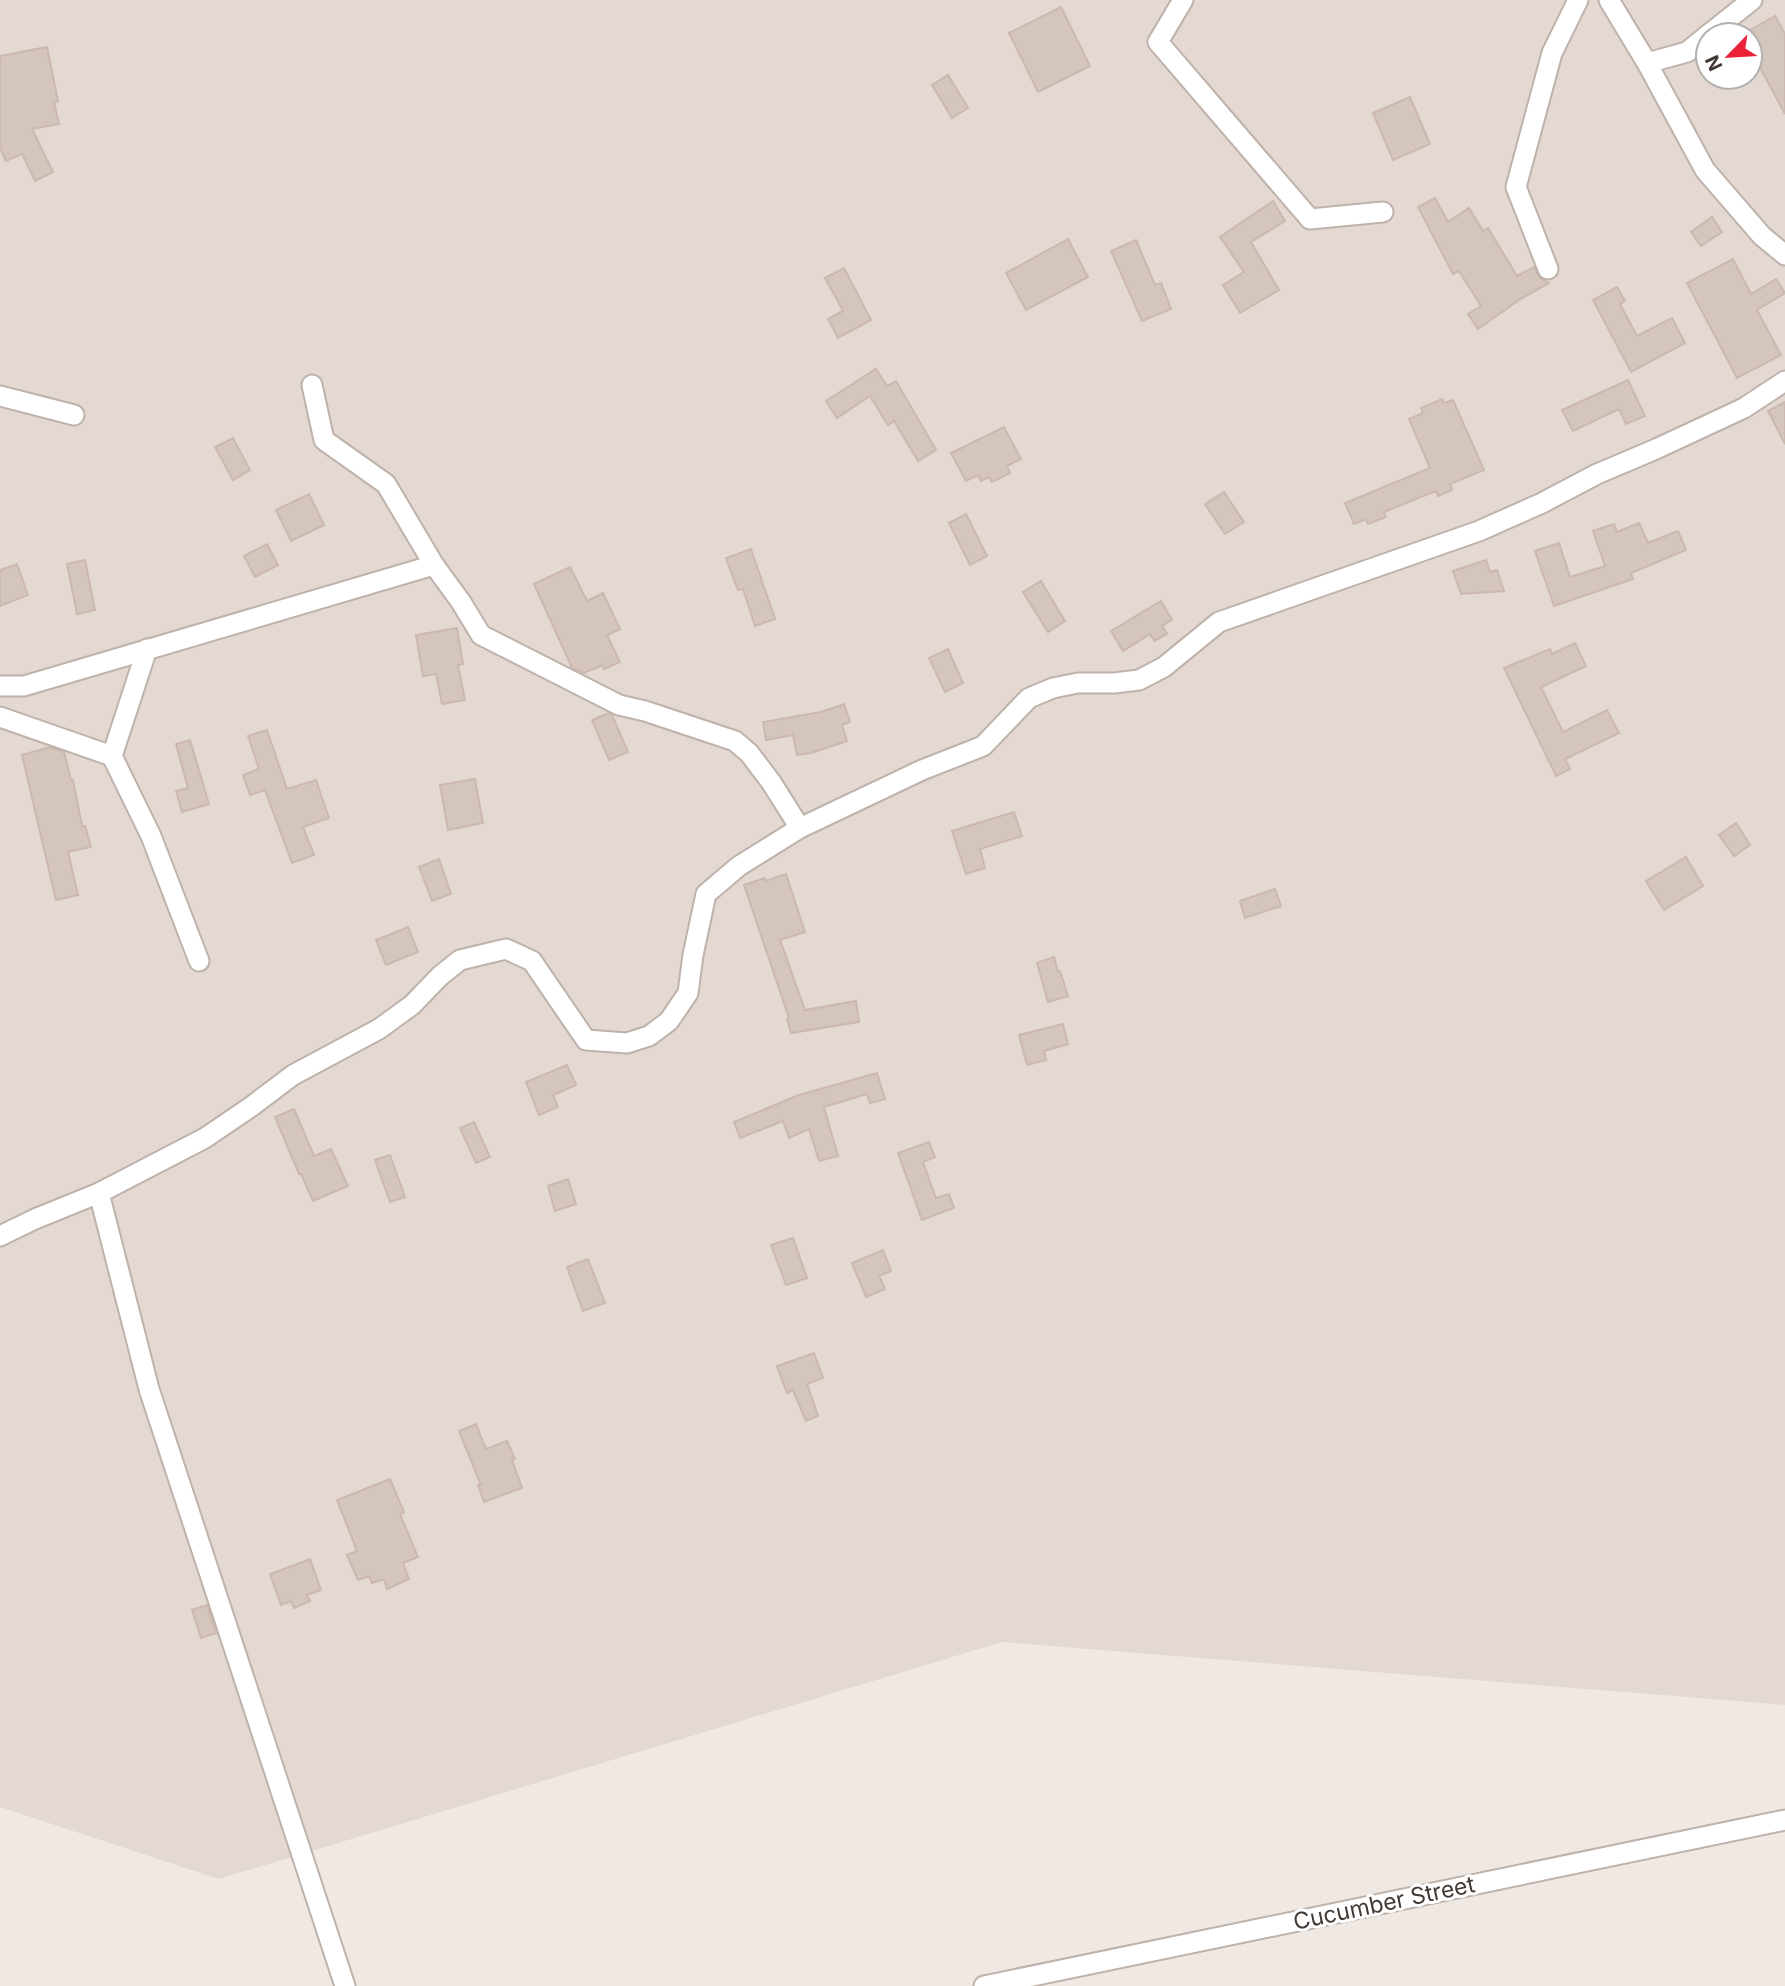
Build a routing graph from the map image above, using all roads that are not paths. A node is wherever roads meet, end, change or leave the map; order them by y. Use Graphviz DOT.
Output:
graph roads {
  1 [pos="1183,0"];
  2 [pos="1578,0"];
  3 [pos="1609,0"];
  4 [pos="1752,0"];
  5 [pos="1726,21"];
  6 [pos="1694,46"];
  7 [pos="1647,63"];
  8 [pos="1383,212"];
  9 [pos="1785,255"];
  10 [pos="1548,269"];
  11 [pos="1785,381"];
  12 [pos="312,385"];
  13 [pos="0,396"];
  14 [pos="74,415"];
  15 [pos="435,565"];
  16 [pos="147,649"];
  17 [pos="0,686"];
  18 [pos="0,717"];
  19 [pos="112,756"];
  20 [pos="800,828"];
  21 [pos="199,961"];
  22 [pos="99,1194"];
  23 [pos="0,1236"];
  24 [pos="1785,1820"];
  25 [pos="345,1986"];
  26 [pos="984,1986"];
  1 -- 8 [label="street"];
  2 -- 10 [label="street"];
  3 -- 7 [label="street"];
  4 -- 5 [label="street"];
  6 -- 7 [label="street"];
  7 -- 9 [label="street"];
  11 -- 20 [label="street"];
  12 -- 15 [label="street"];
  13 -- 14 [label="street"];
  15 -- 16 [label="street"];
  15 -- 20 [label="street"];
  16 -- 17 [label="street"];
  16 -- 19 [label="street"];
  18 -- 19 [label="street"];
  19 -- 21 [label="street"];
  20 -- 22 [label="street"];
  22 -- 23 [label="street"];
  22 -- 25 [label="street"];
  24 -- 26 [label="street, Cucumber Street"];
}
